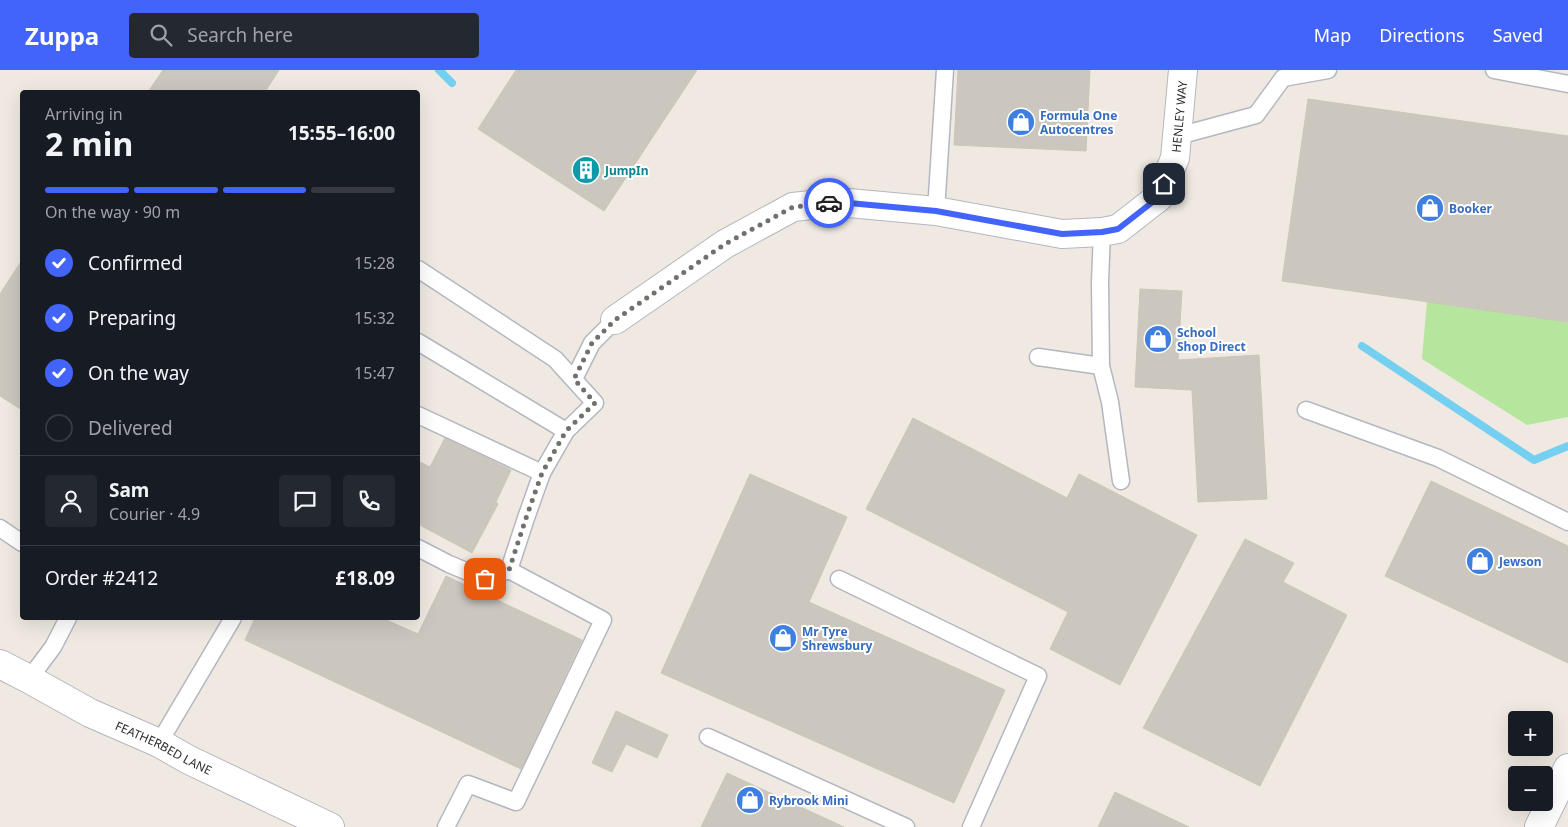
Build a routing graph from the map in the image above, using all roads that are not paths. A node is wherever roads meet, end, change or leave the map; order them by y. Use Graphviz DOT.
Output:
graph roads {
  1 [pos="945,70"];
  2 [pos="1182,70"];
  3 [pos="1328,70"];
  4 [pos="1494,70"];
  5 [pos="1568,84"];
  6 [pos="1178,136"];
  7 [pos="936,211"];
  8 [pos="1102,232"];
  9 [pos="420,270"];
  10 [pos="615,320"];
  11 [pos="420,343"];
  12 [pos="1038,357"];
  13 [pos="1101,366"];
  14 [pos="574,379"];
  15 [pos="1306,410"];
  16 [pos="420,416"];
  17 [pos="566,431"];
  18 [pos="542,473"];
  19 [pos="1121,481"];
  20 [pos="1568,522"];
  21 [pos="0,528"];
  22 [pos="20,542"];
  23 [pos="420,549"];
  24 [pos="509,570"];
  25 [pos="839,579"];
  26 [pos="67,620"];
  27 [pos="232,620"];
  28 [pos="0,664"];
  29 [pos="29,678"];
  30 [pos="708,737"];
  31 [pos="159,743"];
  32 [pos="1568,768"];
  33 [pos="330,827"];
  34 [pos="446,827"];
  35 [pos="906,827"];
  36 [pos="971,827"];
  37 [pos="1539,827"];
  1 -- 7 [label="lane"];
  2 -- 6 [label="street, HENLEY WAY"];
  3 -- 6 [label="lane"];
  4 -- 5 [label="lane"];
  6 -- 8 [label="street, HENLEY WAY"];
  7 -- 8 [label="street, HENLEY WAY"];
  7 -- 10 [label="street, HENLEY WAY"];
  8 -- 13 [label="lane"];
  9 -- 14 [label="lane"];
  10 -- 14 [label="lane"];
  11 -- 17 [label="lane"];
  12 -- 13 [label="lane"];
  13 -- 19 [label="lane"];
  14 -- 17 [label="lane"];
  15 -- 20 [label="lane"];
  16 -- 18 [label="lane"];
  17 -- 18 [label="lane"];
  18 -- 24 [label="lane"];
  21 -- 22 [label="lane"];
  23 -- 24 [label="lane"];
  24 -- 34 [label="lane"];
  25 -- 36 [label="lane"];
  26 -- 29 [label="lane"];
  27 -- 31 [label="lane"];
  28 -- 29 [label="street, FEATHERBED LANE"];
  29 -- 31 [label="street, FEATHERBED LANE"];
  30 -- 35 [label="lane"];
  31 -- 33 [label="street, FEATHERBED LANE"];
  32 -- 37 [label="street"];
}
